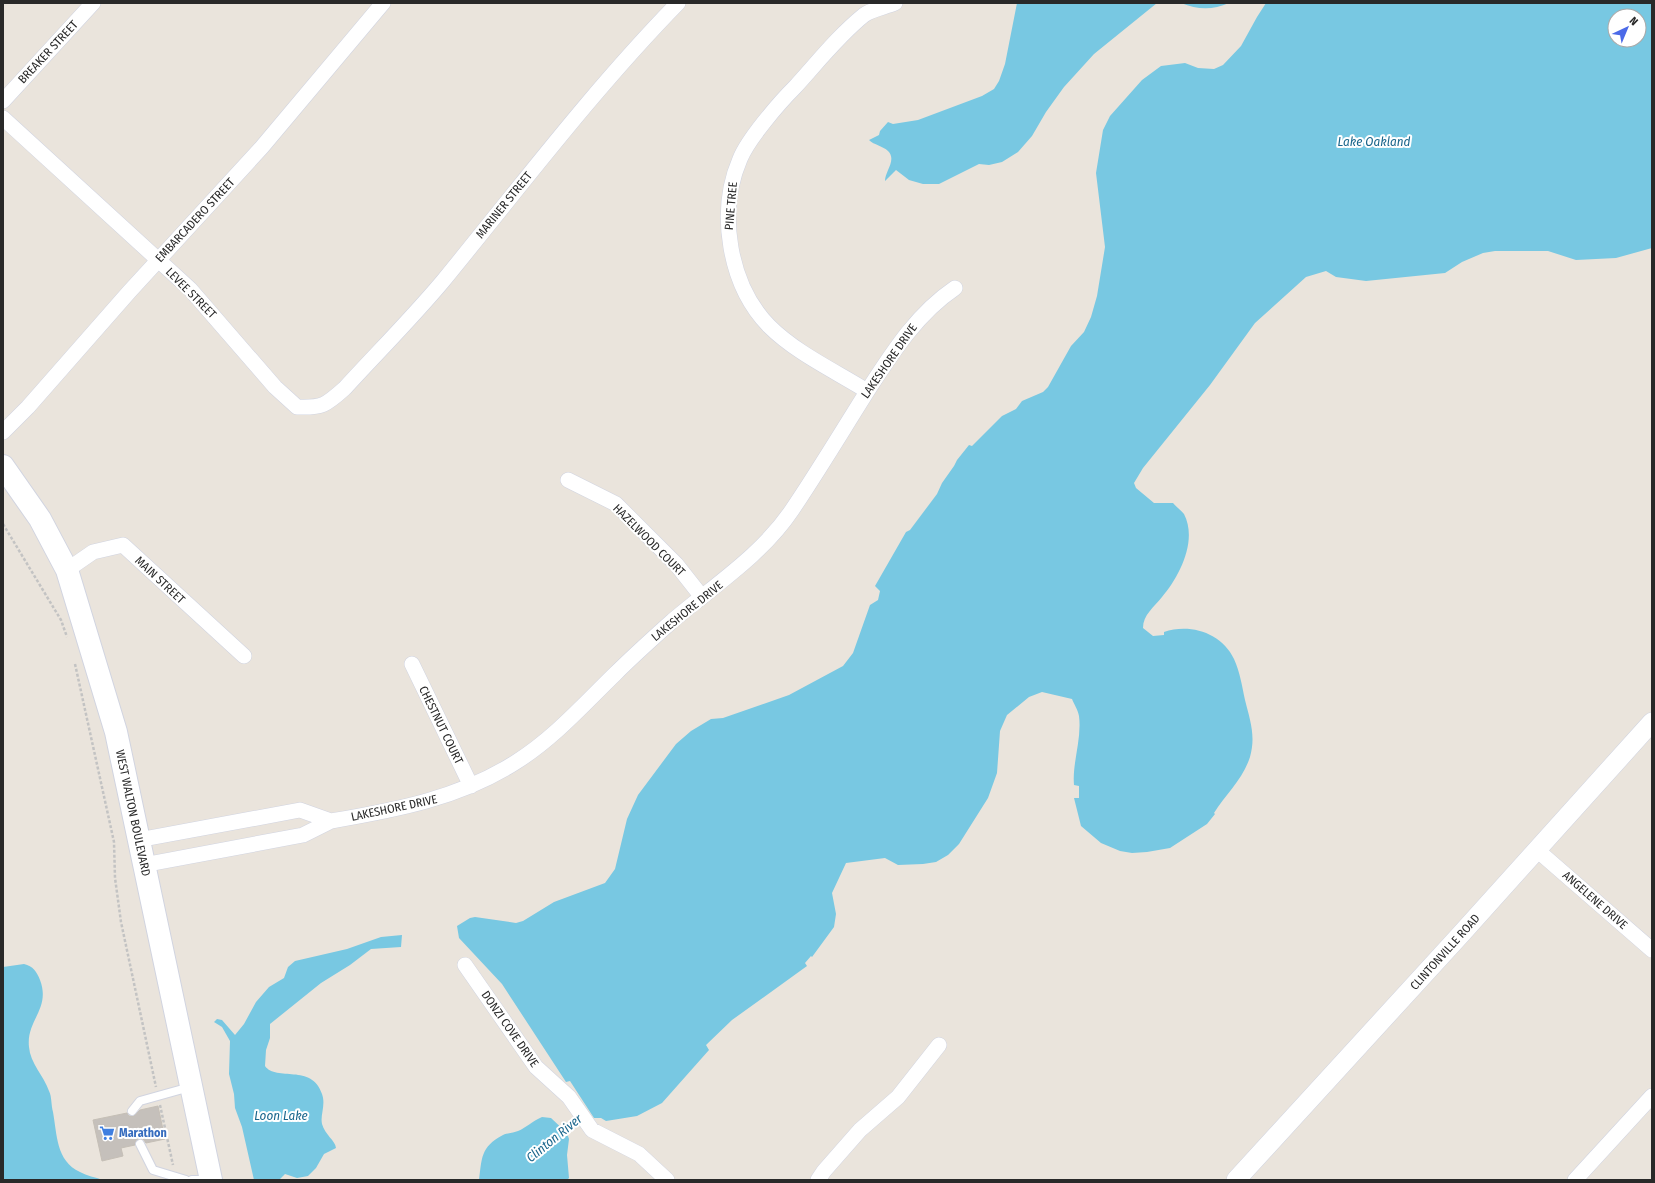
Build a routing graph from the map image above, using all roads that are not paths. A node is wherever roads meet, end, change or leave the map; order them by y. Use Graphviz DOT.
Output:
graph roads {
  1 [pos="93,3"];
  2 [pos="383,3"];
  3 [pos="678,3"];
  4 [pos="895,3"];
  5 [pos="3,101"];
  6 [pos="3,118"];
  7 [pos="158,261"];
  8 [pos="955,288"];
  9 [pos="867,391"];
  10 [pos="326,404"];
  11 [pos="3,432"];
  12 [pos="3,466"];
  13 [pos="568,480"];
  14 [pos="67,570"];
  15 [pos="702,597"];
  16 [pos="244,656"];
  17 [pos="412,664"];
  18 [pos="1652,722"];
  19 [pos="471,786"];
  20 [pos="331,821"];
  21 [pos="138,840"];
  22 [pos="1537,850"];
  23 [pos="143,865"];
  24 [pos="1652,950"];
  25 [pos="465,965"];
  26 [pos="939,1045"];
  27 [pos="191,1087"];
  28 [pos="1652,1096"];
  29 [pos="132,1112"];
  30 [pos="140,1144"];
  31 [pos="182,1179"];
  32 [pos="192,1180"];
  33 [pos="211,1180"];
  34 [pos="667,1180"];
  35 [pos="818,1180"];
  36 [pos="1236,1180"];
  37 [pos="1575,1180"];
  1 -- 5 [label="street, BREAKER STREET"];
  2 -- 7 [label="street, EMBARCADERO STREET"];
  3 -- 10 [label="street, MARINER STREET"];
  4 -- 9 [label="street, PINE TREE"];
  6 -- 7 [label="street, LEVEE STREET"];
  7 -- 10 [label="street, LEVEE STREET"];
  7 -- 11 [label="street, EMBARCADERO STREET"];
  8 -- 9 [label="street, LAKESHORE DRIVE"];
  9 -- 15 [label="street, LAKESHORE DRIVE"];
  12 -- 14 [label="main road, WEST WALTON BOULEVARD"];
  13 -- 15 [label="street, HAZELWOOD COURT"];
  14 -- 16 [label="street, MAIN STREET"];
  14 -- 21 [label="main road, WEST WALTON BOULEVARD"];
  15 -- 19 [label="street, LAKESHORE DRIVE"];
  17 -- 19 [label="street, CHESTNUT COURT"];
  18 -- 22 [label="street, CLINTONVILLE ROAD"];
  19 -- 20 [label="street, LAKESHORE DRIVE"];
  20 -- 21 [label="street"];
  20 -- 23 [label="street, LAKESHORE DRIVE"];
  21 -- 23 [label="main road, WEST WALTON BOULEVARD"];
  22 -- 24 [label="street, ANGELENE DRIVE"];
  22 -- 36 [label="street, CLINTONVILLE ROAD"];
  23 -- 27 [label="main road, WEST WALTON BOULEVARD"];
  25 -- 34 [label="street, DONZI COVE DRIVE"];
  26 -- 35 [label="street"];
  27 -- 29 [label="lane"];
  27 -- 33 [label="main road, WEST WALTON BOULEVARD"];
  28 -- 37 [label="street"];
  30 -- 31 [label="lane"];
  32 -- 33 [label="lane"];
}
